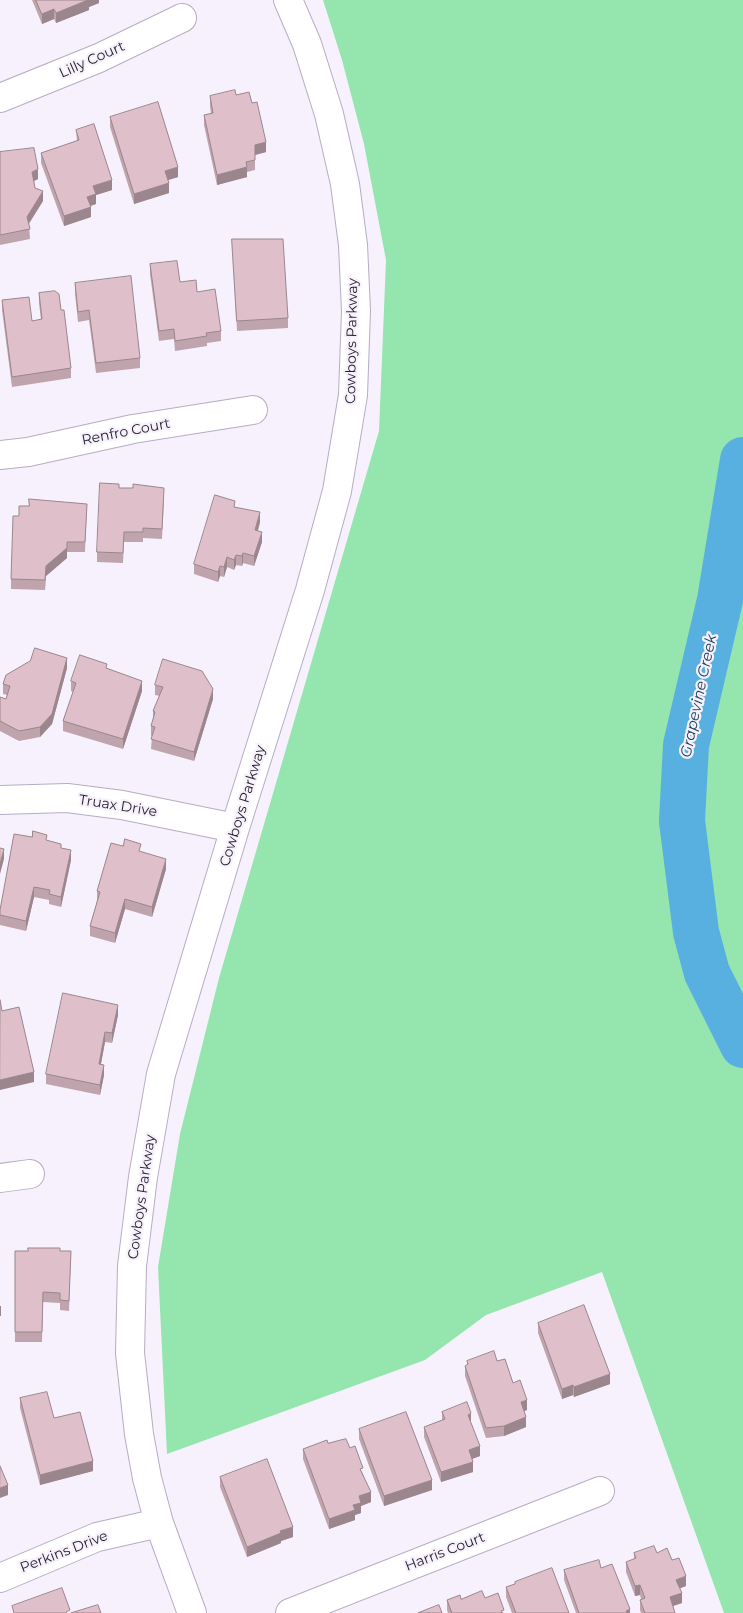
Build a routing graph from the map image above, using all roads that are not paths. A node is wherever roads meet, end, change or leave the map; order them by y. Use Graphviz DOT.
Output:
graph roads {
  1 [pos="288,0"];
  2 [pos="182,18"];
  3 [pos="0,98"];
  4 [pos="253,410"];
  5 [pos="0,455"];
  6 [pos="0,800"];
  7 [pos="235,828"];
  8 [pos="30,1174"];
  9 [pos="0,1178"];
  10 [pos="600,1491"];
  11 [pos="159,1524"];
  12 [pos="0,1578"];
  13 [pos="192,1613"];
  14 [pos="290,1613"];
  1 -- 7 [label="street, Cowboys Parkway"];
  2 -- 3 [label="street, Lilly Court"];
  4 -- 5 [label="street, Renfro Court"];
  6 -- 7 [label="street, Truax Drive"];
  7 -- 11 [label="street, Cowboys Parkway"];
  8 -- 9 [label="street"];
  10 -- 14 [label="street, Harris Court"];
  11 -- 12 [label="street, Perkins Drive"];
  11 -- 13 [label="street, Cowboys Parkway"];
}
